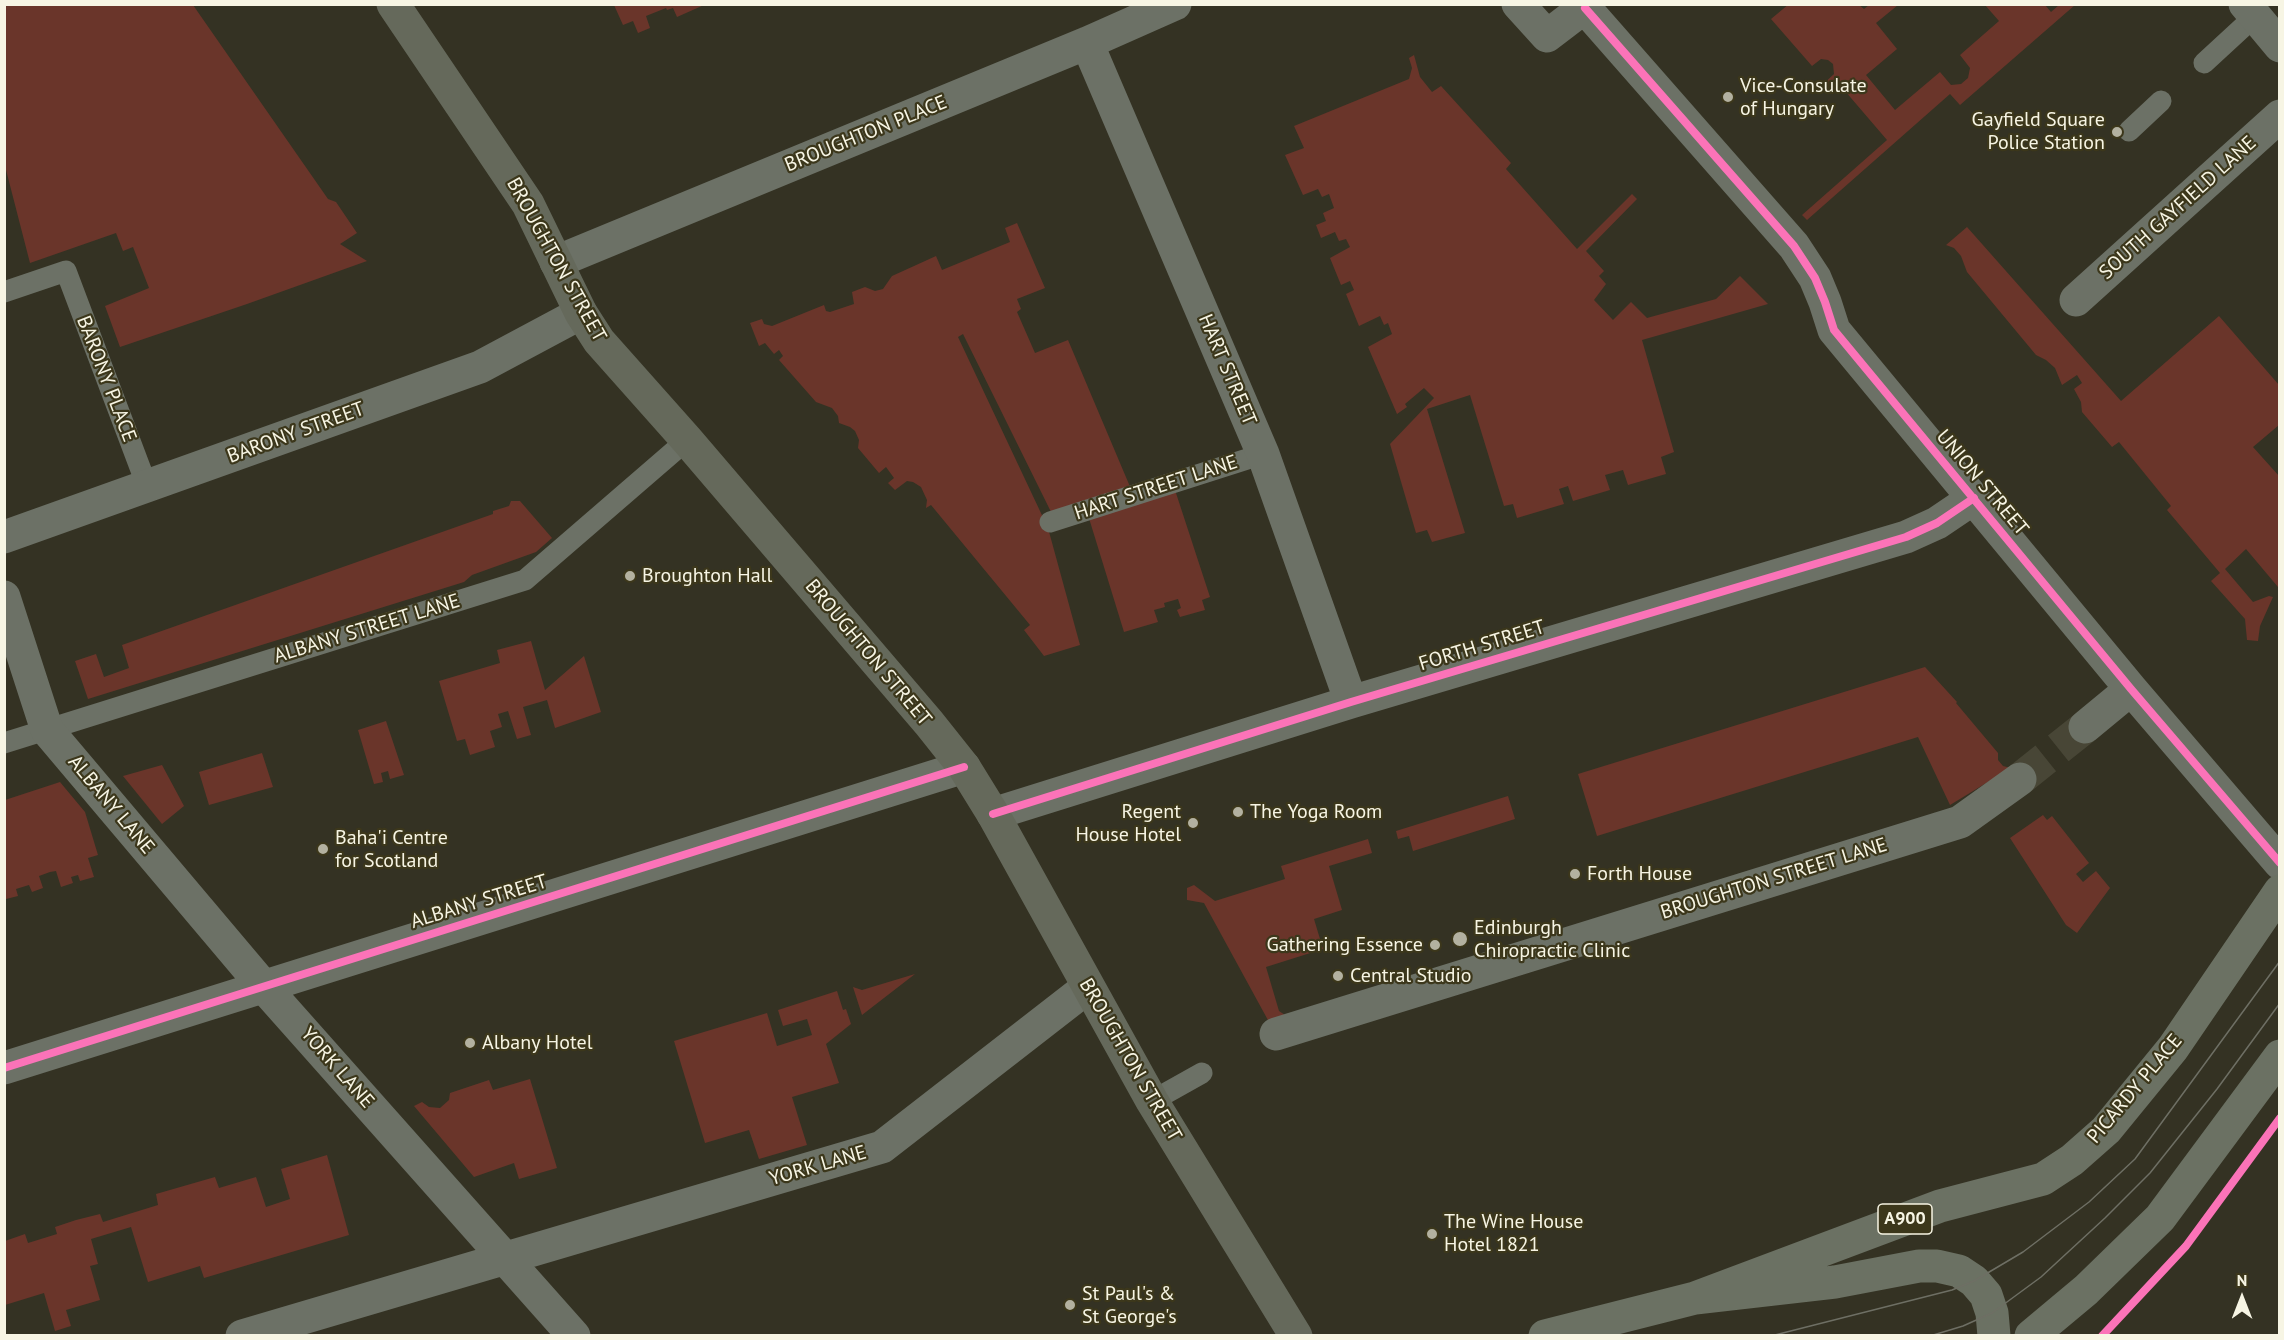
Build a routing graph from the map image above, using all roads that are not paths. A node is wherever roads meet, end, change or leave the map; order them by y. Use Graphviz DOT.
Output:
graph roads {
  1 [pos="393,4"];
  2 [pos="1174,4"];
  3 [pos="1518,4"];
  4 [pos="1587,6"];
  5 [pos="2250,10"];
  6 [pos="1087,43"];
  7 [pos="2280,46"];
  8 [pos="2204,63"];
  9 [pos="2162,101"];
  10 [pos="2280,116"];
  11 [pos="2129,131"];
  12 [pos="556,262"];
  13 [pos="4,292"];
  14 [pos="2076,300"];
  15 [pos="580,313"];
  16 [pos="687,440"];
  17 [pos="1263,454"];
  18 [pos="147,486"];
  19 [pos="1974,498"];
  20 [pos="1050,522"];
  21 [pos="4,537"];
  22 [pos="4,597"];
  23 [pos="2131,689"];
  24 [pos="1351,702"];
  25 [pos="2085,727"];
  26 [pos="47,730"];
  27 [pos="4,743"];
  28 [pos="964,767"];
  29 [pos="2020,779"];
  30 [pos="993,814"];
  31 [pos="2280,863"];
  32 [pos="2280,891"];
  33 [pos="264,987"];
  34 [pos="1088,987"];
  35 [pos="1276,1035"];
  36 [pos="2280,1056"];
  37 [pos="4,1068"];
  38 [pos="1202,1073"];
  39 [pos="1152,1101"];
  40 [pos="504,1258"];
  41 [pos="1695,1298"];
  42 [pos="242,1335"];
  43 [pos="574,1335"];
  44 [pos="1296,1335"];
  45 [pos="1545,1335"];
  46 [pos="1995,1335"];
  47 [pos="2031,1335"];
  1 -- 12 [label="main road, BROUGHTON STREET"];
  2 -- 6 [label="street, BROUGHTON PLACE"];
  3 -- 4 [label="street"];
  4 -- 19 [label="street, UNION STREET"];
  5 -- 7 [label="street"];
  5 -- 8 [label="lane"];
  6 -- 12 [label="street, BROUGHTON PLACE"];
  6 -- 17 [label="street, HART STREET"];
  9 -- 11 [label="lane"];
  10 -- 14 [label="street, SOUTH GAYFIELD LANE"];
  12 -- 15 [label="main road, BROUGHTON STREET"];
  13 -- 18 [label="lane, BARONY PLACE"];
  15 -- 16 [label="main road, BROUGHTON STREET"];
  15 -- 18 [label="street, BARONY STREET"];
  16 -- 26 [label="lane, ALBANY STREET LANE"];
  16 -- 28 [label="main road, BROUGHTON STREET"];
  17 -- 20 [label="lane, HART STREET LANE"];
  17 -- 24 [label="street, HART STREET"];
  18 -- 21 [label="street, BARONY STREET"];
  19 -- 23 [label="street, UNION STREET"];
  19 -- 24 [label="street, FORTH STREET"];
  22 -- 26 [label="street, ALBANY LANE"];
  23 -- 25 [label="street"];
  23 -- 31 [label="street, UNION STREET"];
  24 -- 30 [label="street, FORTH STREET"];
  26 -- 27 [label="lane, ALBANY STREET LANE"];
  26 -- 33 [label="street, ALBANY LANE"];
  28 -- 30 [label="main road, BROUGHTON STREET"];
  28 -- 33 [label="street, ALBANY STREET"];
  29 -- 35 [label="street, BROUGHTON STREET LANE"];
  30 -- 34 [label="main road, BROUGHTON STREET"];
  32 -- 41 [label="main road, PICARDY PLACE / A900"];
  33 -- 37 [label="street, ALBANY STREET"];
  33 -- 40 [label="street, YORK LANE"];
  34 -- 39 [label="main road, BROUGHTON STREET"];
  34 -- 40 [label="street, YORK LANE"];
  36 -- 47 [label="main road"];
  38 -- 39 [label="lane"];
  39 -- 44 [label="main road, BROUGHTON STREET"];
  40 -- 42 [label="street"];
  40 -- 43 [label="street, YORK LANE"];
  41 -- 45 [label="main road, PICARDY PLACE / A900"];
  41 -- 46 [label="main road, PICARDY PLACE / A900"];
}
